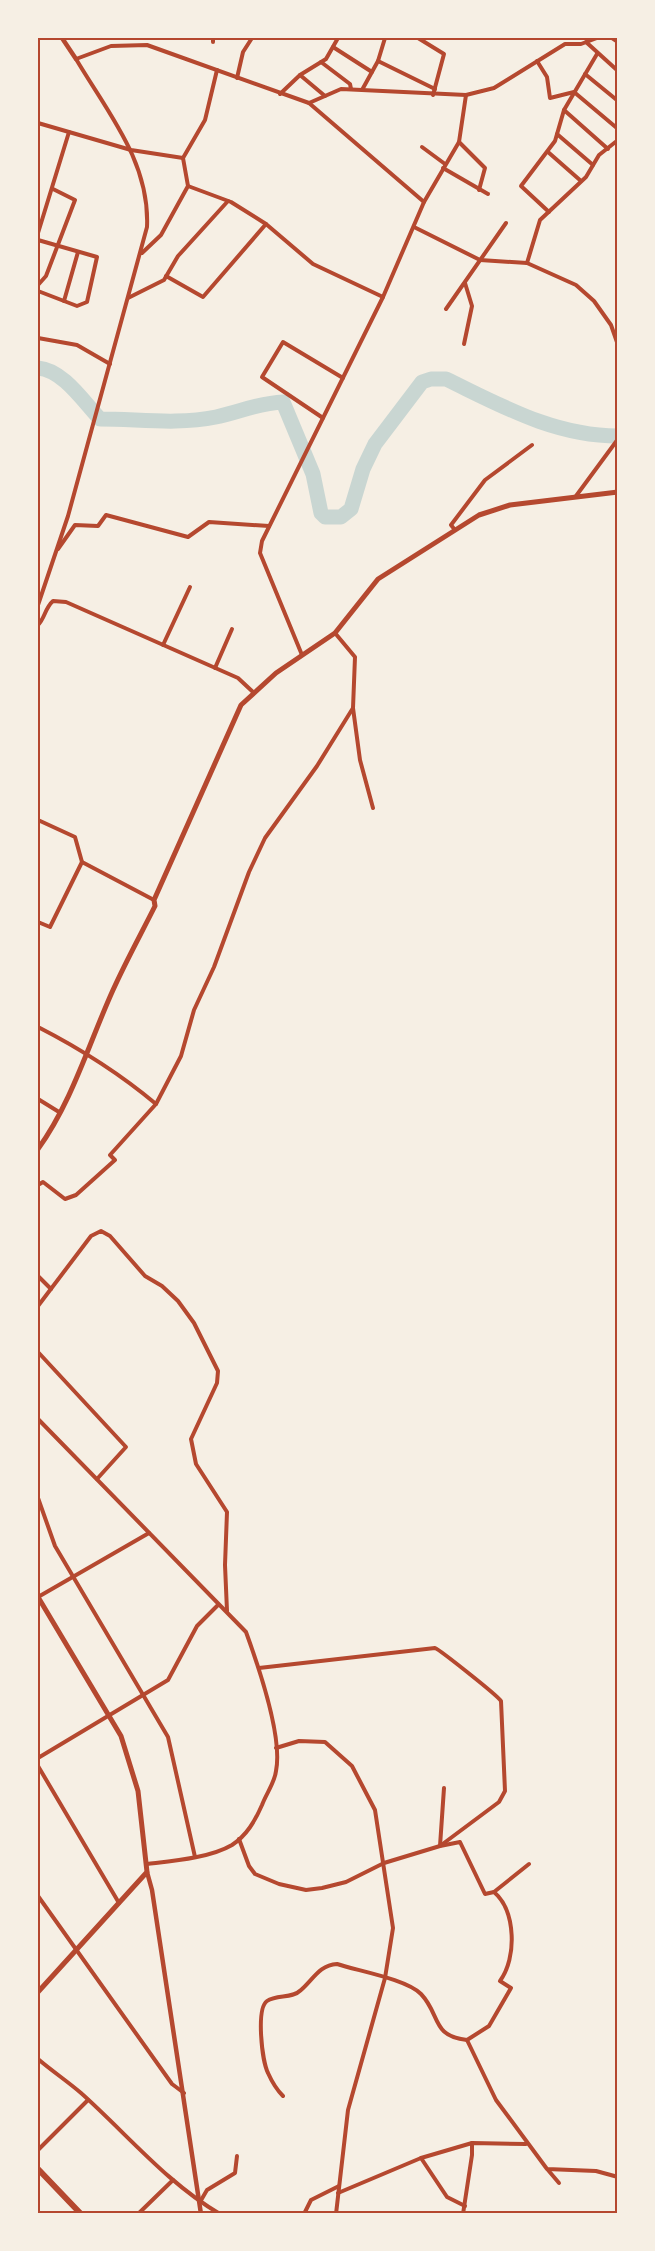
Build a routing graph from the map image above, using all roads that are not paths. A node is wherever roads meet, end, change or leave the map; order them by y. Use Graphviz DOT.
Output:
graph roads {
  1 [pos="62,38"];
  2 [pos="252,38"];
  3 [pos="338,38"];
  4 [pos="385,38"];
  5 [pos="418,38"];
  6 [pos="597,38"];
  7 [pos="612,38"];
  8 [pos="586,42"];
  9 [pos="618,42"];
  10 [pos="333,47"];
  11 [pos="597,54"];
  12 [pos="76,59"];
  13 [pos="378,61"];
  14 [pos="537,61"];
  15 [pos="321,62"];
  16 [pos="217,69"];
  17 [pos="618,71"];
  18 [pos="372,72"];
  19 [pos="585,74"];
  20 [pos="300,75"];
  21 [pos="237,78"];
  22 [pos="351,89"];
  23 [pos="435,89"];
  24 [pos="362,90"];
  25 [pos="574,92"];
  26 [pos="280,94"];
  27 [pos="433,95"];
  28 [pos="466,95"];
  29 [pos="325,96"];
  30 [pos="618,101"];
  31 [pos="309,103"];
  32 [pos="564,110"];
  33 [pos="38,123"];
  34 [pos="618,129"];
  35 [pos="69,132"];
  36 [pos="557,135"];
  37 [pos="618,140"];
  38 [pos="459,142"];
  39 [pos="422,147"];
  40 [pos="608,149"];
  41 [pos="131,150"];
  42 [pos="548,152"];
  43 [pos="183,158"];
  44 [pos="593,165"];
  45 [pos="444,166"];
  46 [pos="581,182"];
  47 [pos="188,186"];
  48 [pos="53,189"];
  49 [pos="479,190"];
  50 [pos="488,194"];
  51 [pos="228,201"];
  52 [pos="424,202"];
  53 [pos="549,212"];
  54 [pos="506,223"];
  55 [pos="266,224"];
  56 [pos="414,227"];
  57 [pos="38,233"];
  58 [pos="38,240"];
  59 [pos="57,246"];
  60 [pos="78,252"];
  61 [pos="141,254"];
  62 [pos="480,260"];
  63 [pos="528,262"];
  64 [pos="166,276"];
  65 [pos="465,282"];
  66 [pos="38,285"];
  67 [pos="38,291"];
  68 [pos="383,297"];
  69 [pos="128,298"];
  70 [pos="64,301"];
  71 [pos="446,309"];
  72 [pos="618,335"];
  73 [pos="38,339"];
  74 [pos="616,342"];
  75 [pos="464,344"];
  76 [pos="110,364"];
  77 [pos="343,378"];
  78 [pos="323,418"];
  79 [pos="618,439"];
  80 [pos="532,445"];
  81 [pos="618,492"];
  82 [pos="574,500"];
  83 [pos="269,526"];
  84 [pos="455,530"];
  85 [pos="56,551"];
  86 [pos="190,587"];
  87 [pos="38,605"];
  88 [pos="38,625"];
  89 [pos="232,629"];
  90 [pos="335,633"];
  91 [pos="164,645"];
  92 [pos="302,655"];
  93 [pos="215,668"];
  94 [pos="253,692"];
  95 [pos="353,708"];
  96 [pos="373,808"];
  97 [pos="38,820"];
  98 [pos="82,862"];
  99 [pos="154,900"];
  100 [pos="38,922"];
  101 [pos="38,1027"];
  102 [pos="87,1053"];
  103 [pos="38,1099"];
  104 [pos="156,1104"];
  105 [pos="59,1112"];
  106 [pos="38,1149"];
  107 [pos="38,1185"];
  108 [pos="38,1276"];
  109 [pos="51,1289"];
  110 [pos="38,1306"];
  111 [pos="38,1352"];
  112 [pos="38,1419"];
  113 [pos="97,1479"];
  114 [pos="38,1498"];
  115 [pos="150,1533"];
  116 [pos="75,1576"];
  117 [pos="38,1597"];
  118 [pos="218,1605"];
  119 [pos="227,1612"];
  120 [pos="259,1668"];
  121 [pos="145,1695"];
  122 [pos="109,1714"];
  123 [pos="276,1748"];
  124 [pos="38,1758"];
  125 [pos="38,1766"];
  126 [pos="444,1788"];
  127 [pos="239,1839"];
  128 [pos="440,1846"];
  129 [pos="195,1857"];
  130 [pos="384,1863"];
  131 [pos="147,1864"];
  132 [pos="529,1864"];
  133 [pos="147,1872"];
  134 [pos="494,1892"];
  135 [pos="38,1896"];
  136 [pos="119,1903"];
  137 [pos="77,1949"];
  138 [pos="385,1978"];
  139 [pos="38,1992"];
  140 [pos="467,2040"];
  141 [pos="38,2059"];
  142 [pos="184,2093"];
  143 [pos="283,2096"];
  144 [pos="88,2100"];
  145 [pos="472,2143"];
  146 [pos="527,2144"];
  147 [pos="38,2150"];
  148 [pos="237,2156"];
  149 [pos="421,2158"];
  150 [pos="38,2169"];
  151 [pos="547,2169"];
  152 [pos="618,2177"];
  153 [pos="173,2180"];
  154 [pos="559,2183"];
  155 [pos="339,2186"];
  156 [pos="338,2193"];
  157 [pos="200,2202"];
  158 [pos="465,2206"];
  159 [pos="81,2214"];
  160 [pos="138,2214"];
  161 [pos="201,2214"];
  162 [pos="220,2214"];
  163 [pos="304,2214"];
  164 [pos="336,2214"];
  165 [pos="463,2214"];
  1 -- 12 [label="street"];
  2 -- 21 [label="street"];
  3 -- 10 [label="street"];
  4 -- 13 [label="street"];
  5 -- 23 [label="street"];
  6 -- 8 [label="street"];
  7 -- 9 [label="street"];
  8 -- 11 [label="street"];
  8 -- 14 [label="street"];
  10 -- 15 [label="street"];
  10 -- 18 [label="street"];
  11 -- 17 [label="street"];
  11 -- 19 [label="street"];
  12 -- 16 [label="street"];
  12 -- 41 [label="street"];
  13 -- 18 [label="street"];
  13 -- 23 [label="street"];
  14 -- 25 [label="street"];
  14 -- 28 [label="street"];
  15 -- 20 [label="street"];
  15 -- 22 [label="street"];
  16 -- 21 [label="street"];
  16 -- 43 [label="street"];
  18 -- 24 [label="street"];
  19 -- 25 [label="street"];
  19 -- 30 [label="street"];
  20 -- 26 [label="street"];
  20 -- 29 [label="street"];
  21 -- 26 [label="street"];
  22 -- 24 [label="street"];
  22 -- 29 [label="street"];
  23 -- 27 [label="street"];
  24 -- 27 [label="street"];
  25 -- 32 [label="street"];
  25 -- 34 [label="street"];
  26 -- 31 [label="street"];
  27 -- 28 [label="street"];
  28 -- 38 [label="street"];
  29 -- 31 [label="street"];
  31 -- 52 [label="street"];
  32 -- 36 [label="street"];
  32 -- 40 [label="street"];
  33 -- 35 [label="street"];
  35 -- 41 [label="street"];
  35 -- 48 [label="street"];
  36 -- 42 [label="street"];
  36 -- 44 [label="street"];
  37 -- 40 [label="street"];
  38 -- 45 [label="street"];
  38 -- 49 [label="street"];
  39 -- 45 [label="street"];
  40 -- 44 [label="street"];
  41 -- 43 [label="street"];
  41 -- 61 [label="street"];
  42 -- 46 [label="street"];
  42 -- 53 [label="street"];
  43 -- 47 [label="street"];
  44 -- 46 [label="street"];
  45 -- 49 [label="street"];
  45 -- 52 [label="street"];
  46 -- 53 [label="street"];
  47 -- 51 [label="street"];
  47 -- 61 [label="street"];
  48 -- 57 [label="street"];
  48 -- 59 [label="street"];
  49 -- 50 [label="street"];
  51 -- 55 [label="street"];
  51 -- 64 [label="street"];
  52 -- 56 [label="street"];
  53 -- 63 [label="street"];
  54 -- 62 [label="street"];
  55 -- 64 [label="street"];
  55 -- 68 [label="street"];
  56 -- 62 [label="street"];
  56 -- 68 [label="street"];
  58 -- 59 [label="street"];
  59 -- 60 [label="street"];
  59 -- 66 [label="street"];
  60 -- 70 [label="street"];
  60 -- 70 [label="street"];
  61 -- 69 [label="street"];
  62 -- 63 [label="street"];
  62 -- 65 [label="street"];
  63 -- 74 [label="street"];
  64 -- 69 [label="street"];
  65 -- 71 [label="street"];
  65 -- 75 [label="street"];
  67 -- 70 [label="street"];
  68 -- 77 [label="street"];
  69 -- 76 [label="street"];
  72 -- 74 [label="street"];
  73 -- 76 [label="street"];
  76 -- 85 [label="street"];
  77 -- 78 [label="street"];
  77 -- 78 [label="street"];
  78 -- 83 [label="street"];
  79 -- 82 [label="street"];
  80 -- 84 [label="street"];
  81 -- 82 [label="main road"];
  82 -- 84 [label="main road"];
  83 -- 85 [label="street"];
  83 -- 92 [label="street"];
  84 -- 90 [label="main road"];
  85 -- 87 [label="street"];
  86 -- 91 [label="street"];
  88 -- 91 [label="street"];
  89 -- 93 [label="street"];
  90 -- 92 [label="main road"];
  90 -- 95 [label="street"];
  91 -- 93 [label="street"];
  92 -- 94 [label="main road"];
  93 -- 94 [label="street"];
  94 -- 99 [label="main road"];
  95 -- 96 [label="street"];
  95 -- 104 [label="street"];
  97 -- 98 [label="street"];
  98 -- 99 [label="street"];
  98 -- 100 [label="street"];
  99 -- 102 [label="main road"];
  101 -- 102 [label="street"];
  102 -- 104 [label="street"];
  102 -- 105 [label="main road"];
  103 -- 105 [label="street"];
  104 -- 107 [label="street"];
  105 -- 106 [label="main road"];
  108 -- 109 [label="street"];
  109 -- 110 [label="street"];
  109 -- 119 [label="street"];
  111 -- 113 [label="street"];
  112 -- 113 [label="street"];
  113 -- 115 [label="street"];
  114 -- 116 [label="street"];
  115 -- 116 [label="street"];
  115 -- 118 [label="street"];
  116 -- 117 [label="street"];
  116 -- 121 [label="street"];
  117 -- 122 [label="main road"];
  118 -- 119 [label="street"];
  118 -- 121 [label="street"];
  119 -- 120 [label="street"];
  120 -- 123 [label="street"];
  120 -- 128 [label="street"];
  121 -- 122 [label="street"];
  121 -- 129 [label="street"];
  122 -- 124 [label="street"];
  122 -- 131 [label="main road"];
  123 -- 127 [label="street"];
  123 -- 130 [label="street"];
  125 -- 136 [label="street"];
  126 -- 128 [label="street"];
  127 -- 129 [label="street"];
  127 -- 130 [label="street"];
  128 -- 130 [label="street"];
  128 -- 134 [label="street"];
  129 -- 131 [label="street"];
  130 -- 138 [label="street"];
  131 -- 133 [label="main road"];
  132 -- 134 [label="street"];
  133 -- 136 [label="main road"];
  133 -- 142 [label="street"];
  134 -- 140 [label="street"];
  135 -- 137 [label="street"];
  136 -- 137 [label="main road"];
  137 -- 139 [label="main road"];
  137 -- 142 [label="street"];
  138 -- 140 [label="street"];
  138 -- 143 [label="street"];
  138 -- 155 [label="street"];
  140 -- 146 [label="street"];
  141 -- 144 [label="street"];
  142 -- 157 [label="street"];
  144 -- 147 [label="street"];
  144 -- 153 [label="street"];
  145 -- 146 [label="street"];
  145 -- 149 [label="street"];
  145 -- 158 [label="street"];
  146 -- 151 [label="street"];
  148 -- 157 [label="street"];
  149 -- 156 [label="street"];
  149 -- 158 [label="street"];
  150 -- 159 [label="main road"];
  151 -- 152 [label="street"];
  151 -- 154 [label="street"];
  153 -- 157 [label="street"];
  153 -- 160 [label="street"];
  155 -- 156 [label="street"];
  155 -- 163 [label="street"];
  156 -- 164 [label="street"];
  157 -- 161 [label="street"];
  157 -- 162 [label="street"];
  158 -- 165 [label="street"];
}
